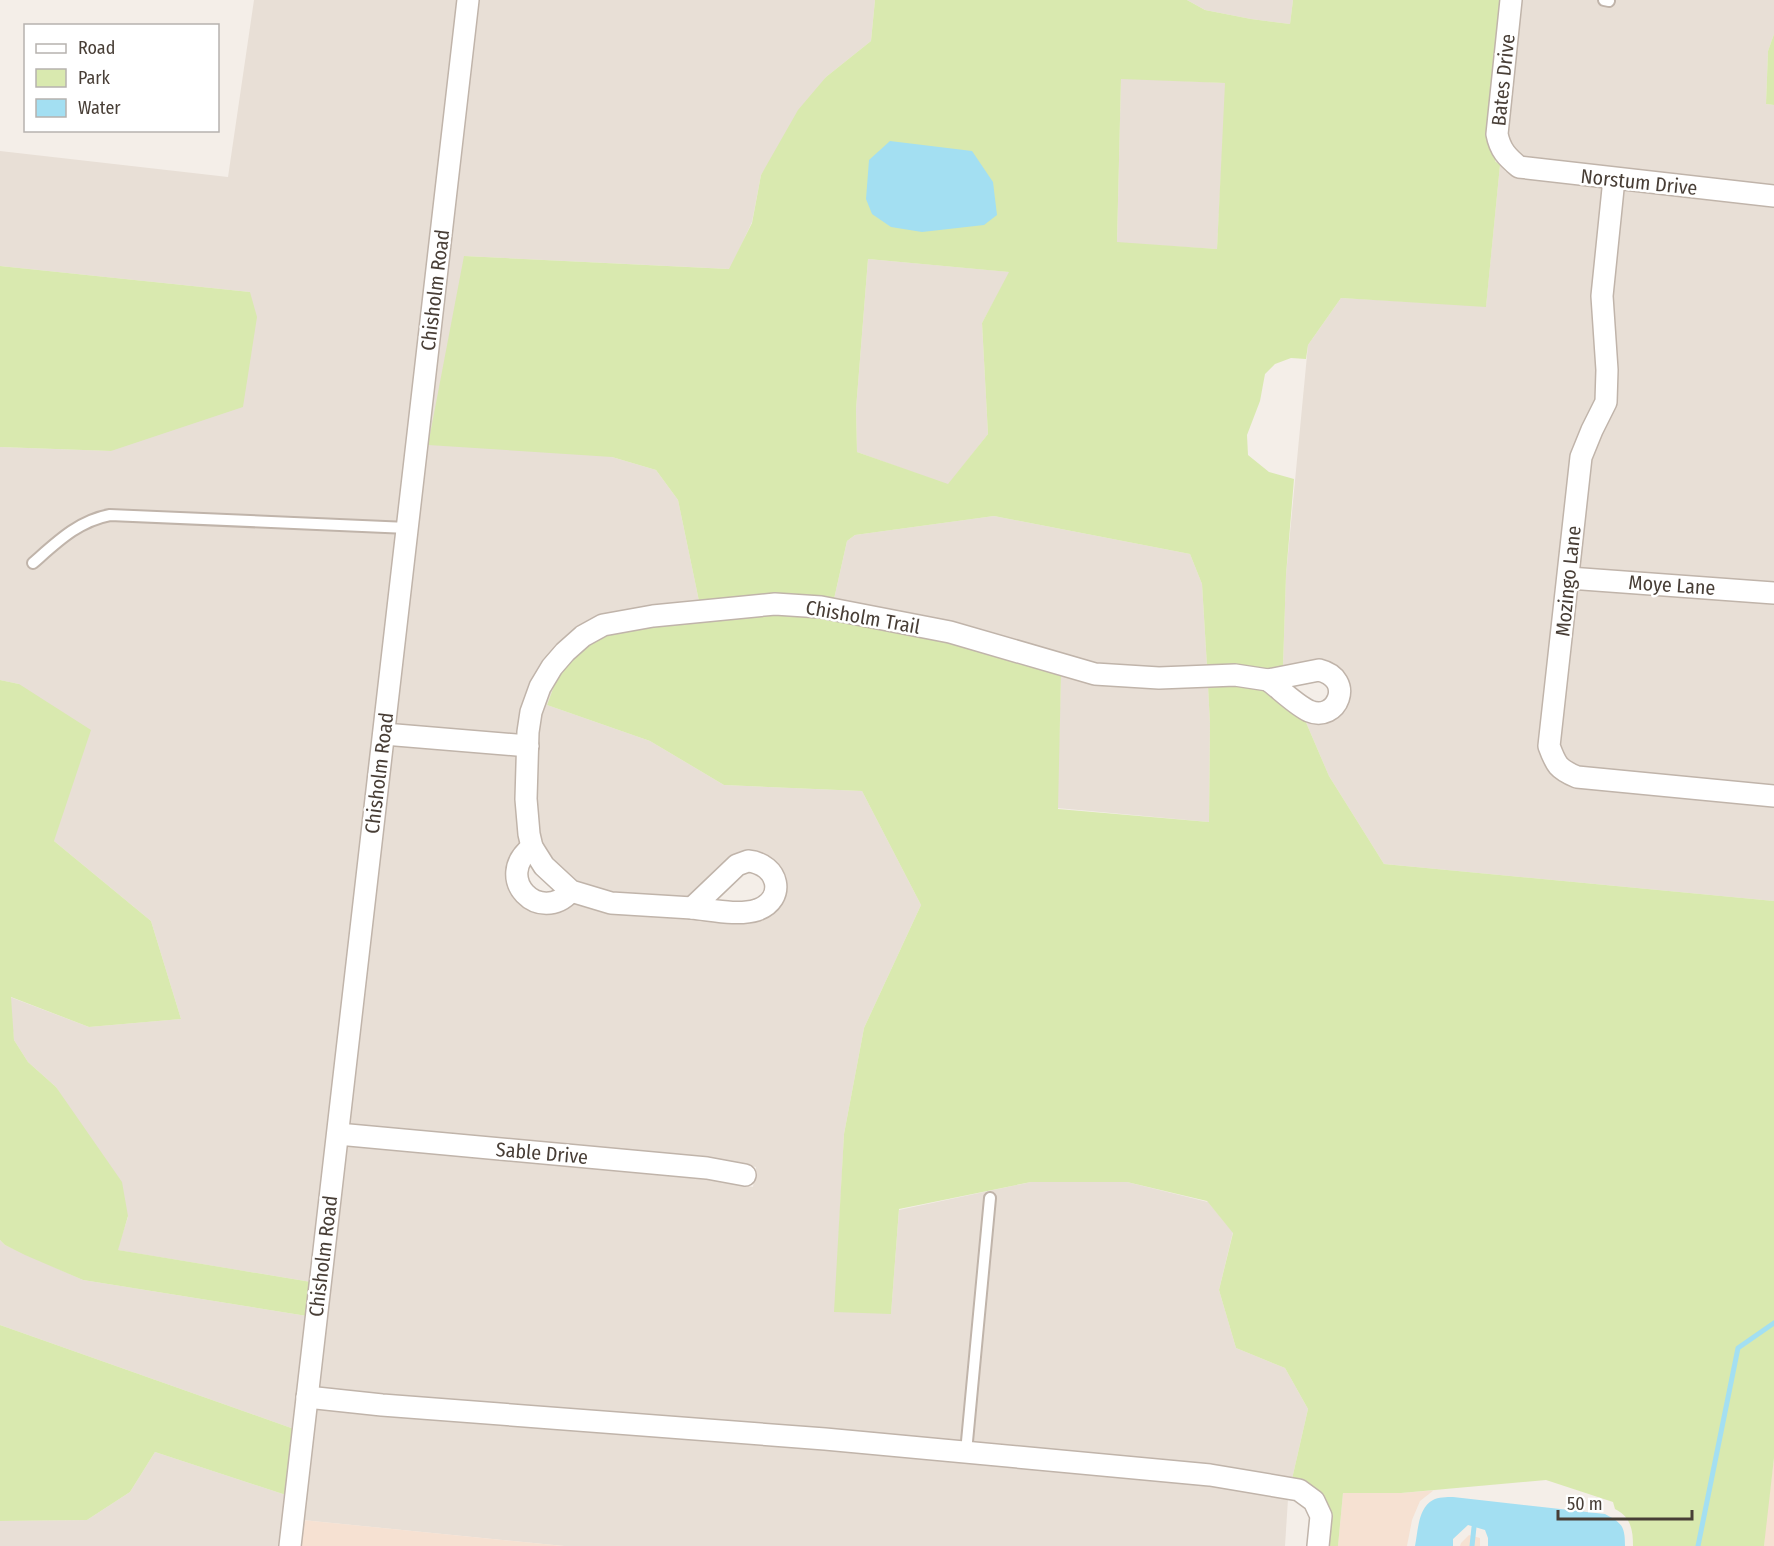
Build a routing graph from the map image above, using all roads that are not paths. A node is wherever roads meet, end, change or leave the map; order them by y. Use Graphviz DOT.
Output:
graph roads {
  1 [pos="468,0"];
  2 [pos="1511,0"];
  3 [pos="1507,158"];
  4 [pos="1614,179"];
  5 [pos="1774,196"];
  6 [pos="408,528"];
  7 [pos="33,563"];
  8 [pos="1569,578"];
  9 [pos="1774,593"];
  10 [pos="1268,680"];
  11 [pos="384,734"];
  12 [pos="528,746"];
  13 [pos="1774,796"];
  14 [pos="532,847"];
  15 [pos="571,891"];
  16 [pos="692,908"];
  17 [pos="338,1134"];
  18 [pos="746,1175"];
  19 [pos="990,1198"];
  20 [pos="307,1397"];
  21 [pos="966,1452"];
  22 [pos="290,1546"];
  23 [pos="1318,1546"];
  1 -- 6 [label="street, Chisholm Road"];
  2 -- 3 [label="street, Bates Drive"];
  3 -- 4 [label="street, Norstum Drive"];
  4 -- 5 [label="street, Norstum Drive"];
  4 -- 8 [label="street, Mozingo Lane"];
  6 -- 7 [label="lane"];
  6 -- 11 [label="street, Chisholm Road"];
  8 -- 9 [label="street, Moye Lane"];
  8 -- 13 [label="street, Mozingo Lane"];
  10 -- 12 [label="street, Chisholm Trail"];
  11 -- 12 [label="street"];
  11 -- 17 [label="street, Chisholm Road"];
  12 -- 14 [label="street, Chisholm Trail"];
  14 -- 15 [label="street, Chisholm Trail"];
  14 -- 15 [label="street"];
  15 -- 16 [label="street, Chisholm Trail"];
  17 -- 18 [label="street, Sable Drive"];
  17 -- 20 [label="street, Chisholm Road"];
  19 -- 21 [label="lane"];
  20 -- 21 [label="street"];
  20 -- 22 [label="street, Chisholm Road"];
  21 -- 23 [label="street"];
}
